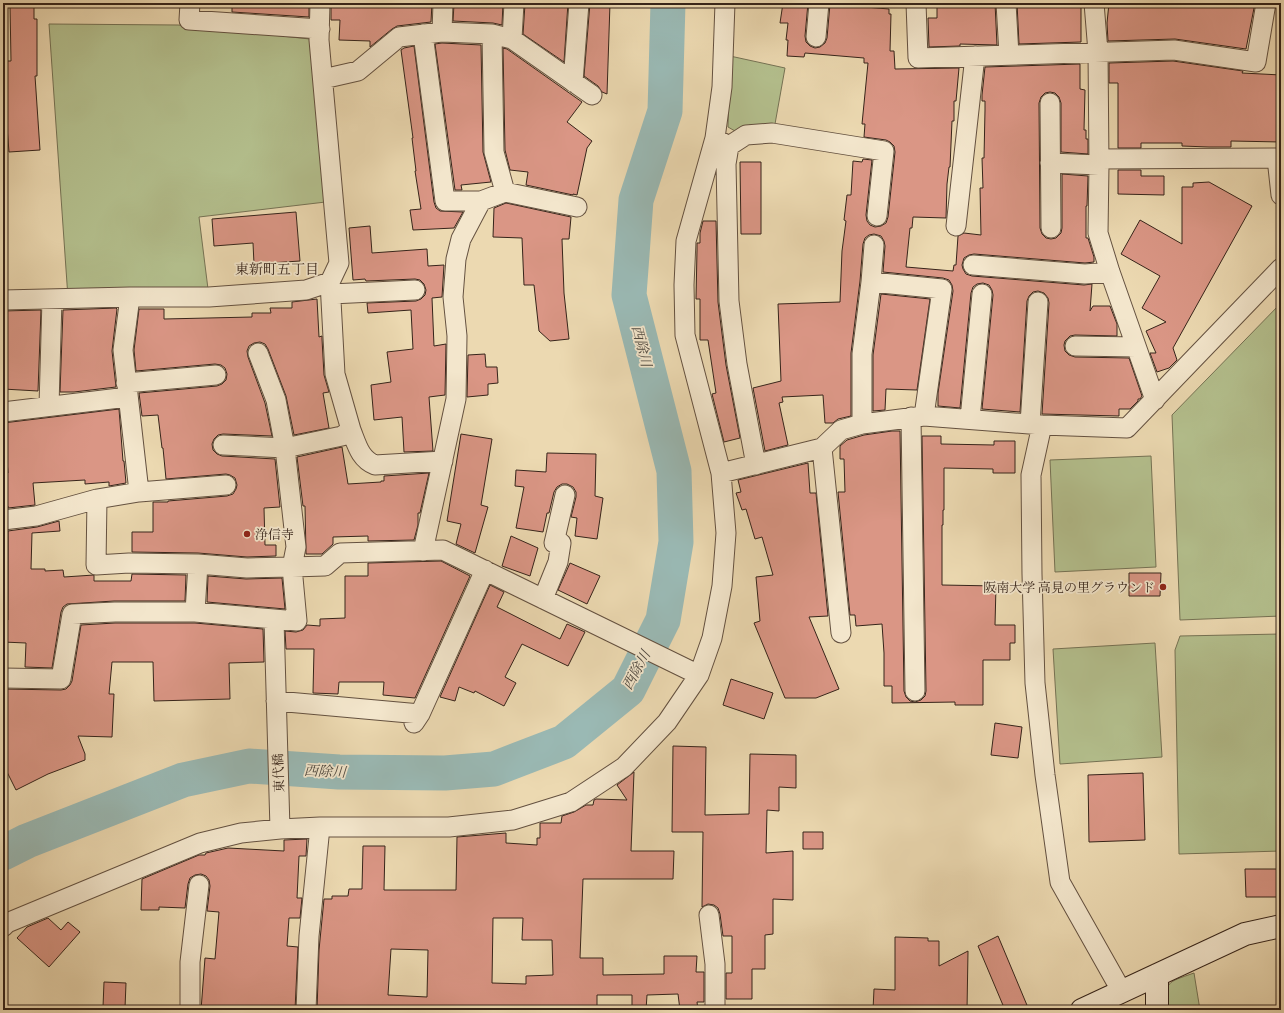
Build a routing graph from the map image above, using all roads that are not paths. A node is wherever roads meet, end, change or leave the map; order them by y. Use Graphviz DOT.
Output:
graph roads {
  1 [pos="190,3"];
  2 [pos="320,3"];
  3 [pos="443,3"];
  4 [pos="514,3"];
  5 [pos="579,3"];
  6 [pos="725,3"];
  7 [pos="819,3"];
  8 [pos="916,3"];
  9 [pos="1006,3"];
  10 [pos="1094,3"];
  11 [pos="1266,3"];
  12 [pos="320,29"];
  13 [pos="442,32"];
  14 [pos="424,34"];
  15 [pos="492,34"];
  16 [pos="816,37"];
  17 [pos="512,39"];
  18 [pos="1098,52"];
  19 [pos="1009,55"];
  20 [pos="975,56"];
  21 [pos="323,78"];
  22 [pos="573,82"];
  23 [pos="592,95"];
  24 [pos="1050,103"];
  25 [pos="722,142"];
  26 [pos="1099,162"];
  27 [pos="1050,163"];
  28 [pos="505,192"];
  29 [pos="1281,195"];
  30 [pos="481,201"];
  31 [pos="577,207"];
  32 [pos="878,216"];
  33 [pos="956,226"];
  34 [pos="1050,228"];
  35 [pos="874,245"];
  36 [pos="974,265"];
  37 [pos="1281,268"];
  38 [pos="1110,272"];
  39 [pos="871,282"];
  40 [pos="331,288"];
  41 [pos="415,290"];
  42 [pos="982,294"];
  43 [pos="130,297"];
  44 [pos="52,299"];
  45 [pos="3,300"];
  46 [pos="1038,302"];
  47 [pos="1075,346"];
  48 [pos="1136,347"];
  49 [pos="258,353"];
  50 [pos="216,376"];
  51 [pos="127,390"];
  52 [pos="1155,400"];
  53 [pos="49,406"];
  54 [pos="3,412"];
  55 [pos="918,416"];
  56 [pos="970,419"];
  57 [pos="862,424"];
  58 [pos="1036,424"];
  59 [pos="351,430"];
  60 [pos="223,445"];
  61 [pos="285,448"];
  62 [pos="822,448"];
  63 [pos="443,461"];
  64 [pos="756,465"];
  65 [pos="721,473"];
  66 [pos="226,485"];
  67 [pos="139,492"];
  68 [pos="565,495"];
  69 [pos="97,499"];
  70 [pos="3,520"];
  71 [pos="423,552"];
  72 [pos="198,564"];
  73 [pos="292,567"];
  74 [pos="485,570"];
  75 [pos="543,598"];
  76 [pos="195,612"];
  77 [pos="274,620"];
  78 [pos="841,633"];
  79 [pos="699,675"];
  80 [pos="3,678"];
  81 [pos="915,691"];
  82 [pos="276,710"];
  83 [pos="320,827"];
  84 [pos="280,828"];
  85 [pos="199,885"];
  86 [pos="709,914"];
  87 [pos="1281,926"];
  88 [pos="3,927"];
  89 [pos="1157,975"];
  90 [pos="1122,992"];
  91 [pos="190,1010"];
  92 [pos="306,1010"];
  93 [pos="715,1010"];
  94 [pos="1082,1010"];
  95 [pos="1157,1010"];
  1 -- 12 [label="street"];
  2 -- 12 [label="street"];
  3 -- 13 [label="street"];
  4 -- 17 [label="street"];
  5 -- 22 [label="street"];
  6 -- 25 [label="street"];
  7 -- 16 [label="street"];
  8 -- 20 [label="street"];
  9 -- 19 [label="street"];
  10 -- 18 [label="street"];
  11 -- 18 [label="street"];
  12 -- 21 [label="street"];
  13 -- 14 [label="street"];
  13 -- 15 [label="street"];
  14 -- 21 [label="street"];
  14 -- 30 [label="street"];
  15 -- 17 [label="street"];
  15 -- 28 [label="street"];
  17 -- 22 [label="street"];
  18 -- 19 [label="street"];
  18 -- 26 [label="street"];
  19 -- 20 [label="street"];
  20 -- 33 [label="street"];
  21 -- 40 [label="street"];
  22 -- 23 [label="street"];
  24 -- 27 [label="street"];
  25 -- 32 [label="street"];
  25 -- 64 [label="street"];
  25 -- 65 [label="street"];
  26 -- 27 [label="street"];
  26 -- 29 [label="street"];
  26 -- 38 [label="street"];
  27 -- 34 [label="street"];
  28 -- 30 [label="street"];
  28 -- 31 [label="street"];
  30 -- 63 [label="street"];
  35 -- 39 [label="street"];
  36 -- 38 [label="street"];
  37 -- 52 [label="street"];
  38 -- 48 [label="street"];
  39 -- 55 [label="street"];
  39 -- 57 [label="street"];
  40 -- 41 [label="street"];
  40 -- 43 [label="street"];
  40 -- 59 [label="street"];
  42 -- 56 [label="street"];
  43 -- 44 [label="street"];
  43 -- 51 [label="street"];
  44 -- 45 [label="street"];
  44 -- 53 [label="street"];
  46 -- 58 [label="street"];
  47 -- 48 [label="street"];
  48 -- 52 [label="street"];
  49 -- 61 [label="street"];
  50 -- 51 [label="street"];
  51 -- 53 [label="street"];
  51 -- 67 [label="street"];
  52 -- 58 [label="street"];
  53 -- 54 [label="street"];
  55 -- 56 [label="street"];
  55 -- 57 [label="street"];
  55 -- 81 [label="street"];
  56 -- 58 [label="street"];
  57 -- 62 [label="street"];
  58 -- 90 [label="street"];
  59 -- 61 [label="street"];
  59 -- 63 [label="street"];
  60 -- 61 [label="street"];
  61 -- 73 [label="street"];
  62 -- 64 [label="street"];
  62 -- 78 [label="street"];
  63 -- 71 [label="street"];
  64 -- 65 [label="street"];
  65 -- 79 [label="street"];
  66 -- 67 [label="street"];
  67 -- 69 [label="street"];
  68 -- 75 [label="street"];
  69 -- 70 [label="street"];
  69 -- 72 [label="street"];
  71 -- 73 [label="street"];
  71 -- 74 [label="street"];
  72 -- 73 [label="street"];
  72 -- 76 [label="street"];
  73 -- 77 [label="street"];
  74 -- 75 [label="street"];
  74 -- 82 [label="street"];
  75 -- 79 [label="street"];
  76 -- 77 [label="street"];
  76 -- 80 [label="street"];
  77 -- 82 [label="street, 東代橋"];
  79 -- 83 [label="street"];
  82 -- 84 [label="street, 東代橋"];
  83 -- 84 [label="street"];
  83 -- 92 [label="street"];
  84 -- 88 [label="street"];
  85 -- 91 [label="street"];
  86 -- 93 [label="street"];
  87 -- 89 [label="street"];
  89 -- 90 [label="street"];
  89 -- 95 [label="street"];
  90 -- 94 [label="street"];
}
